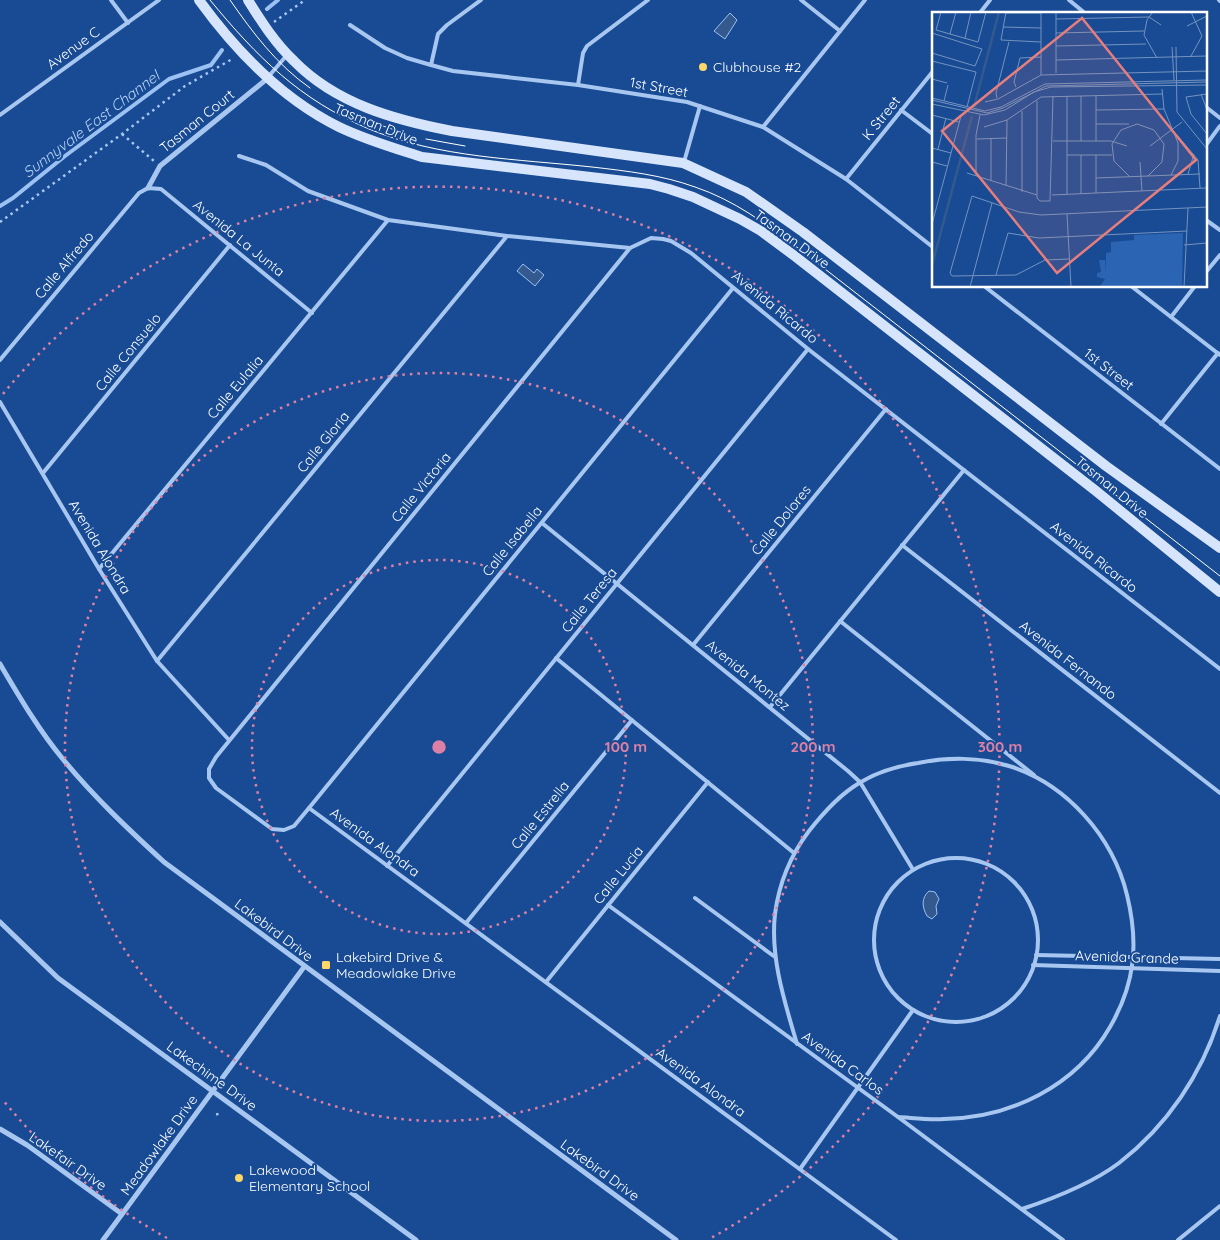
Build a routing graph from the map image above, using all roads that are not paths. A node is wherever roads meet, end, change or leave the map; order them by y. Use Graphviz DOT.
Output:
graph roads {
  1 [pos="111,0"];
  2 [pos="159,0"];
  3 [pos="199,0"];
  4 [pos="248,0"];
  5 [pos="481,0"];
  6 [pos="648,0"];
  7 [pos="801,0"];
  8 [pos="866,0"];
  9 [pos="990,0"];
  10 [pos="1069,0"];
  11 [pos="981,12"];
  12 [pos="1084,12"];
  13 [pos="128,23"];
  14 [pos="350,25"];
  15 [pos="840,31"];
  16 [pos="288,55"];
  17 [pos="431,65"];
  18 [pos="932,72"];
  19 [pos="268,78"];
  20 [pos="578,85"];
  21 [pos="700,106"];
  22 [pos="1208,109"];
  23 [pos="901,110"];
  24 [pos="0,114"];
  25 [pos="1220,118"];
  26 [pos="1220,126"];
  27 [pos="763,127"];
  28 [pos="932,133"];
  29 [pos="1208,142"];
  30 [pos="238,156"];
  31 [pos="683,163"];
  32 [pos="846,180"];
  33 [pos="148,188"];
  34 [pos="388,220"];
  35 [pos="1208,221"];
  36 [pos="1220,230"];
  37 [pos="506,236"];
  38 [pos="230,245"];
  39 [pos="932,246"];
  40 [pos="630,248"];
  41 [pos="1220,255"];
  42 [pos="1208,270"];
  43 [pos="733,288"];
  44 [pos="987,288"];
  45 [pos="1134,288"];
  46 [pos="1193,288"];
  47 [pos="312,312"];
  48 [pos="1171,317"];
  49 [pos="808,349"];
  50 [pos="1219,354"];
  51 [pos="0,360"];
  52 [pos="0,402"];
  53 [pos="886,409"];
  54 [pos="1161,424"];
  55 [pos="964,470"];
  56 [pos="1220,470"];
  57 [pos="43,474"];
  58 [pos="542,522"];
  59 [pos="902,545"];
  60 [pos="1220,548"];
  61 [pos="99,569"];
  62 [pos="617,584"];
  63 [pos="1220,592"];
  64 [pos="840,621"];
  65 [pos="693,645"];
  66 [pos="556,658"];
  67 [pos="157,662"];
  68 [pos="0,664"];
  69 [pos="1220,669"];
  70 [pos="770,707"];
  71 [pos="632,720"];
  72 [pos="230,740"];
  73 [pos="1039,778"];
  74 [pos="708,782"];
  75 [pos="860,782"];
  76 [pos="1220,792"];
  77 [pos="309,808"];
  78 [pos="794,853"];
  79 [pos="387,866"];
  80 [pos="912,868"];
  81 [pos="695,898"];
  82 [pos="608,905"];
  83 [pos="0,922"];
  84 [pos="466,924"];
  85 [pos="1036,955"];
  86 [pos="775,957"];
  87 [pos="1134,957"];
  88 [pos="1220,959"];
  89 [pos="1033,965"];
  90 [pos="304,967"];
  91 [pos="1132,968"];
  92 [pos="1220,971"];
  93 [pos="546,982"];
  94 [pos="912,1010"];
  95 [pos="1220,1016"];
  96 [pos="797,1044"];
  97 [pos="858,1088"];
  98 [pos="213,1090"];
  99 [pos="898,1117"];
  100 [pos="0,1129"];
  101 [pos="800,1169"];
  102 [pos="1220,1206"];
  103 [pos="1022,1210"];
  104 [pos="122,1214"];
  105 [pos="103,1240"];
  106 [pos="416,1240"];
  107 [pos="676,1240"];
  108 [pos="896,1240"];
  109 [pos="1063,1240"];
  110 [pos="1178,1240"];
  1 -- 13 [label="lane"];
  2 -- 13 [label="lane, Avenue C"];
  3 -- 19 [label="street, Tasman Drive"];
  4 -- 16 [label="street, Tasman Drive"];
  5 -- 17 [label="lane"];
  6 -- 20 [label="lane"];
  7 -- 15 [label="lane"];
  8 -- 15 [label="lane"];
  9 -- 11 [label="lane"];
  10 -- 12 [label="lane"];
  13 -- 24 [label="lane, Avenue C"];
  14 -- 17 [label="lane, 1st Street"];
  15 -- 27 [label="lane"];
  16 -- 19 [label="lane"];
  16 -- 31 [label="street, Tasman Drive"];
  17 -- 20 [label="lane, 1st Street"];
  18 -- 23 [label="lane, K Street"];
  19 -- 33 [label="street, Tasman Court"];
  19 -- 63 [label="street, Tasman Drive"];
  20 -- 21 [label="lane, 1st Street"];
  21 -- 27 [label="lane, 1st Street"];
  21 -- 31 [label="lane"];
  22 -- 25 [label="lane"];
  23 -- 28 [label="lane"];
  23 -- 32 [label="lane, K Street"];
  26 -- 29 [label="lane"];
  27 -- 32 [label="lane, 1st Street"];
  30 -- 34 [label="lane, Avenida Ricardo"];
  31 -- 60 [label="street, Tasman Drive"];
  32 -- 39 [label="lane, 1st Street"];
  33 -- 38 [label="lane, Avenida La Junta"];
  33 -- 51 [label="lane, Calle Alfredo"];
  34 -- 37 [label="lane, Avenida Ricardo"];
  34 -- 47 [label="lane, Calle Eulalia"];
  35 -- 36 [label="lane"];
  37 -- 40 [label="lane, Avenida Ricardo"];
  37 -- 67 [label="lane, Calle Gloria"];
  38 -- 47 [label="lane, Avenida La Junta"];
  38 -- 57 [label="lane, Calle Consuelo"];
  40 -- 43 [label="lane, Avenida Ricardo"];
  40 -- 72 [label="lane, Calle Victoria"];
  41 -- 42 [label="lane"];
  43 -- 49 [label="lane, Avenida Ricardo"];
  43 -- 58 [label="lane, Calle Isabella"];
  44 -- 54 [label="lane, 1st Street"];
  45 -- 48 [label="lane"];
  46 -- 48 [label="lane"];
  47 -- 61 [label="lane, Calle Eulalia"];
  48 -- 50 [label="lane"];
  49 -- 53 [label="lane, Avenida Ricardo"];
  49 -- 62 [label="lane, Calle Teresa"];
  50 -- 54 [label="lane"];
  52 -- 57 [label="lane, Avenida Alondra"];
  53 -- 55 [label="lane, Avenida Ricardo"];
  53 -- 65 [label="lane, Calle Dolores"];
  54 -- 56 [label="lane, 1st Street"];
  55 -- 59 [label="lane"];
  55 -- 69 [label="lane, Avenida Ricardo"];
  57 -- 61 [label="lane, Avenida Alondra"];
  58 -- 62 [label="lane, Avenida Montez"];
  58 -- 77 [label="lane, Calle Isabella"];
  59 -- 64 [label="lane"];
  59 -- 76 [label="lane, Avenida Fernando"];
  61 -- 67 [label="lane, Avenida Alondra"];
  62 -- 65 [label="lane, Avenida Montez"];
  62 -- 66 [label="lane, Calle Teresa"];
  64 -- 70 [label="lane"];
  64 -- 73 [label="lane"];
  65 -- 70 [label="lane, Avenida Montez"];
  66 -- 71 [label="lane"];
  66 -- 79 [label="lane, Calle Teresa"];
  67 -- 72 [label="lane, Avenida Alondra"];
  68 -- 90 [label="street, Lakebird Drive"];
  70 -- 75 [label="lane, Avenida Montez"];
  71 -- 74 [label="lane"];
  71 -- 84 [label="lane, Calle Estrella"];
  72 -- 77 [label="lane, Avenida Alondra"];
  73 -- 75 [label="lane"];
  73 -- 87 [label="lane"];
  74 -- 78 [label="lane"];
  74 -- 82 [label="lane, Calle Lucia"];
  75 -- 78 [label="lane"];
  75 -- 80 [label="lane, Avenida Montez"];
  77 -- 79 [label="lane, Avenida Alondra"];
  78 -- 86 [label="lane"];
  79 -- 84 [label="lane, Avenida Alondra"];
  80 -- 85 [label="lane"];
  80 -- 94 [label="lane"];
  81 -- 86 [label="lane"];
  82 -- 93 [label="lane, Calle Lucia"];
  82 -- 96 [label="lane, Avenida Carlos"];
  83 -- 98 [label="street, Lakechime Drive"];
  84 -- 93 [label="lane, Avenida Alondra"];
  85 -- 87 [label="lane, Avenida Grande"];
  85 -- 89 [label="lane"];
  86 -- 96 [label="lane"];
  87 -- 88 [label="lane, Avenida Grande"];
  87 -- 91 [label="lane"];
  89 -- 91 [label="lane, Avenida Grande"];
  89 -- 94 [label="lane"];
  90 -- 98 [label="street, Meadowlake Drive"];
  90 -- 107 [label="street, Lakebird Drive"];
  91 -- 92 [label="lane, Avenida Grande"];
  91 -- 99 [label="lane"];
  93 -- 101 [label="lane, Avenida Alondra"];
  94 -- 97 [label="lane"];
  95 -- 103 [label="lane"];
  96 -- 97 [label="lane, Avenida Carlos"];
  97 -- 99 [label="lane, Avenida Carlos"];
  97 -- 101 [label="lane"];
  98 -- 104 [label="street, Meadowlake Drive"];
  98 -- 106 [label="street, Lakechime Drive"];
  99 -- 103 [label="lane, Avenida Carlos"];
  100 -- 104 [label="street, Lakefair Drive"];
  101 -- 108 [label="lane, Avenida Alondra"];
  102 -- 110 [label="lane"];
  103 -- 109 [label="lane, Avenida Carlos"];
  104 -- 105 [label="street, Meadowlake Drive"];
}
